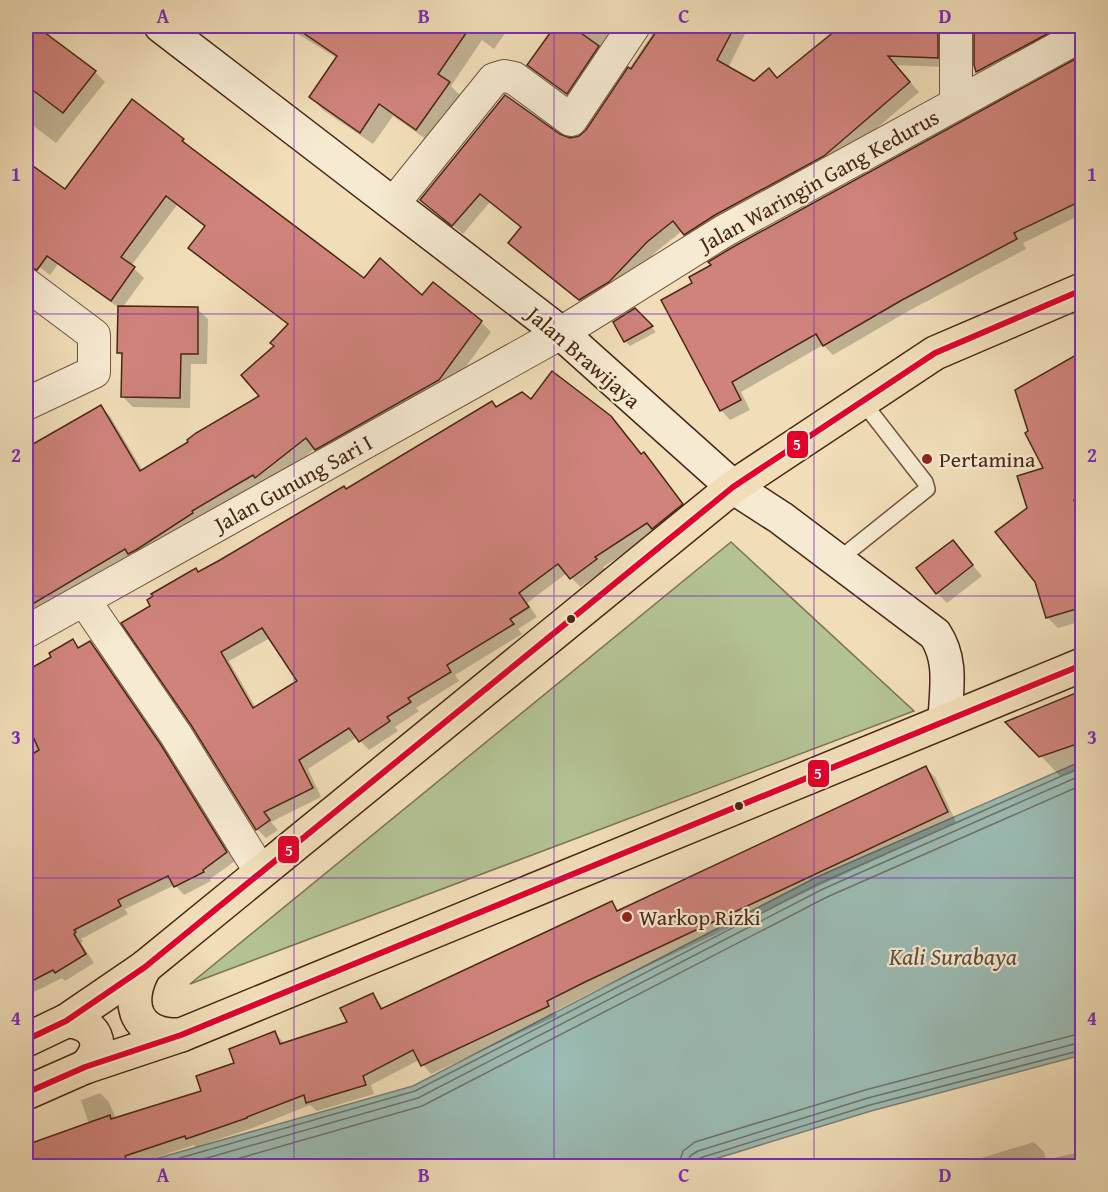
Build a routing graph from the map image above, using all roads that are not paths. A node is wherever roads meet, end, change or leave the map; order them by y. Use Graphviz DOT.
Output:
graph roads {
  1 [pos="161,26"];
  2 [pos="634,26"];
  3 [pos="956,26"];
  4 [pos="1083,34"];
  5 [pos="956,104"];
  6 [pos="393,204"];
  7 [pos="26,284"];
  8 [pos="1083,290"];
  9 [pos="561,333"];
  10 [pos="862,401"];
  11 [pos="26,404"];
  12 [pos="733,487"];
  13 [pos="837,561"];
  14 [pos="84,600"];
  15 [pos="26,632"];
  16 [pos="1083,665"];
  17 [pos="945,721"];
  18 [pos="260,871"];
  19 [pos="145,967"];
  20 [pos="66,1021"];
  21 [pos="181,1035"];
  22 [pos="26,1040"];
  23 [pos="85,1067"];
  24 [pos="26,1093"];
  1 -- 6 [label="street, Jalan Brawijaya"];
  2 -- 6 [label="street"];
  3 -- 5 [label="street"];
  4 -- 5 [label="street, Jalan Waringin Gang Kedurus"];
  5 -- 9 [label="street, Jalan Waringin Gang Kedurus"];
  6 -- 9 [label="street, Jalan Brawijaya"];
  7 -- 11 [label="street"];
  8 -- 10 [label="main road"];
  9 -- 12 [label="street, Jalan Brawijaya"];
  9 -- 14 [label="street, Jalan Gunung Sari I"];
  10 -- 12 [label="main road"];
  10 -- 13 [label="lane"];
  12 -- 13 [label="street, Jalan Brawijaya"];
  12 -- 18 [label="main road"];
  13 -- 17 [label="street, Jalan Brawijaya"];
  14 -- 15 [label="street, Jalan Gunung Sari I"];
  14 -- 18 [label="street"];
  16 -- 17 [label="main road"];
  17 -- 21 [label="main road"];
  18 -- 19 [label="main road"];
  19 -- 20 [label="main road"];
  19 -- 21 [label="main road"];
  20 -- 22 [label="main road"];
  20 -- 23 [label="main road"];
  21 -- 23 [label="main road"];
  23 -- 24 [label="main road"];
}
